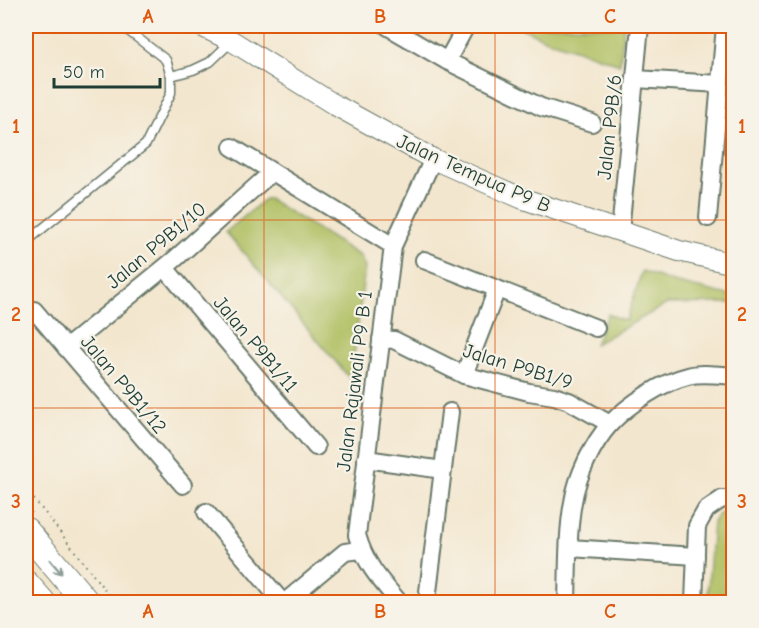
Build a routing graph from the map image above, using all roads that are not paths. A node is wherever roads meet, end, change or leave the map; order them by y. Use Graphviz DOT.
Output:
graph roads {
  1 [pos="122,26"];
  2 [pos="201,26"];
  3 [pos="387,26"];
  4 [pos="466,26"];
  5 [pos="640,26"];
  6 [pos="725,26"];
  7 [pos="227,33"];
  8 [pos="447,61"];
  9 [pos="171,76"];
  10 [pos="635,79"];
  11 [pos="720,84"];
  12 [pos="592,123"];
  13 [pos="232,147"];
  14 [pos="433,159"];
  15 [pos="272,172"];
  16 [pos="708,218"];
  17 [pos="620,232"];
  18 [pos="26,242"];
  19 [pos="393,246"];
  20 [pos="424,260"];
  21 [pos="734,264"];
  22 [pos="165,268"];
  23 [pos="497,289"];
  24 [pos="33,310"];
  25 [pos="596,328"];
  26 [pos="381,339"];
  27 [pos="66,348"];
  28 [pos="464,375"];
  29 [pos="734,376"];
  30 [pos="450,412"];
  31 [pos="610,424"];
  32 [pos="316,447"];
  33 [pos="366,459"];
  34 [pos="443,470"];
  35 [pos="183,485"];
  36 [pos="734,500"];
  37 [pos="206,512"];
  38 [pos="26,531"];
  39 [pos="569,548"];
  40 [pos="361,550"];
  41 [pos="696,556"];
  42 [pos="26,584"];
  43 [pos="428,592"];
  44 [pos="42,603"];
  45 [pos="86,603"];
  46 [pos="283,603"];
  47 [pos="399,603"];
  48 [pos="567,603"];
  49 [pos="694,603"];
  1 -- 9 [label="lane"];
  2 -- 7 [label="street, Jalan Tempua P9 B"];
  3 -- 8 [label="street"];
  4 -- 8 [label="street"];
  5 -- 10 [label="street, Jalan P9B/6"];
  6 -- 11 [label="street"];
  7 -- 9 [label="lane"];
  7 -- 14 [label="street, Jalan Tempua P9 B"];
  8 -- 12 [label="street"];
  9 -- 18 [label="lane"];
  10 -- 11 [label="street"];
  10 -- 17 [label="street, Jalan P9B/6"];
  11 -- 16 [label="street"];
  13 -- 15 [label="street"];
  14 -- 17 [label="street, Jalan Tempua P9 B"];
  14 -- 19 [label="street, Jalan Rajawali P9 B 1"];
  15 -- 19 [label="street"];
  15 -- 22 [label="street, Jalan P9B1/10"];
  17 -- 21 [label="street, Jalan Tempua P9 B"];
  19 -- 26 [label="street, Jalan Rajawali P9 B 1"];
  20 -- 23 [label="street"];
  22 -- 27 [label="street, Jalan P9B1/10"];
  22 -- 32 [label="street, Jalan P9B1/11"];
  23 -- 25 [label="street"];
  23 -- 28 [label="street"];
  24 -- 27 [label="street, Jalan P9B1/12"];
  26 -- 28 [label="street, Jalan P9B1/9"];
  26 -- 33 [label="street, Jalan Rajawali P9 B 1"];
  27 -- 35 [label="street, Jalan P9B1/12"];
  28 -- 31 [label="street, Jalan P9B1/9"];
  29 -- 31 [label="street"];
  30 -- 34 [label="street"];
  31 -- 39 [label="street"];
  33 -- 34 [label="street"];
  33 -- 40 [label="street, Jalan Rajawali P9 B 1"];
  34 -- 43 [label="street"];
  36 -- 41 [label="street"];
  37 -- 46 [label="street"];
  38 -- 45 [label="main road, one-way"];
  39 -- 41 [label="street"];
  39 -- 48 [label="street"];
  40 -- 46 [label="street"];
  40 -- 47 [label="street, Jalan Rajawali P9 B 1"];
  41 -- 49 [label="street"];
  42 -- 44 [label="main road"];
}
